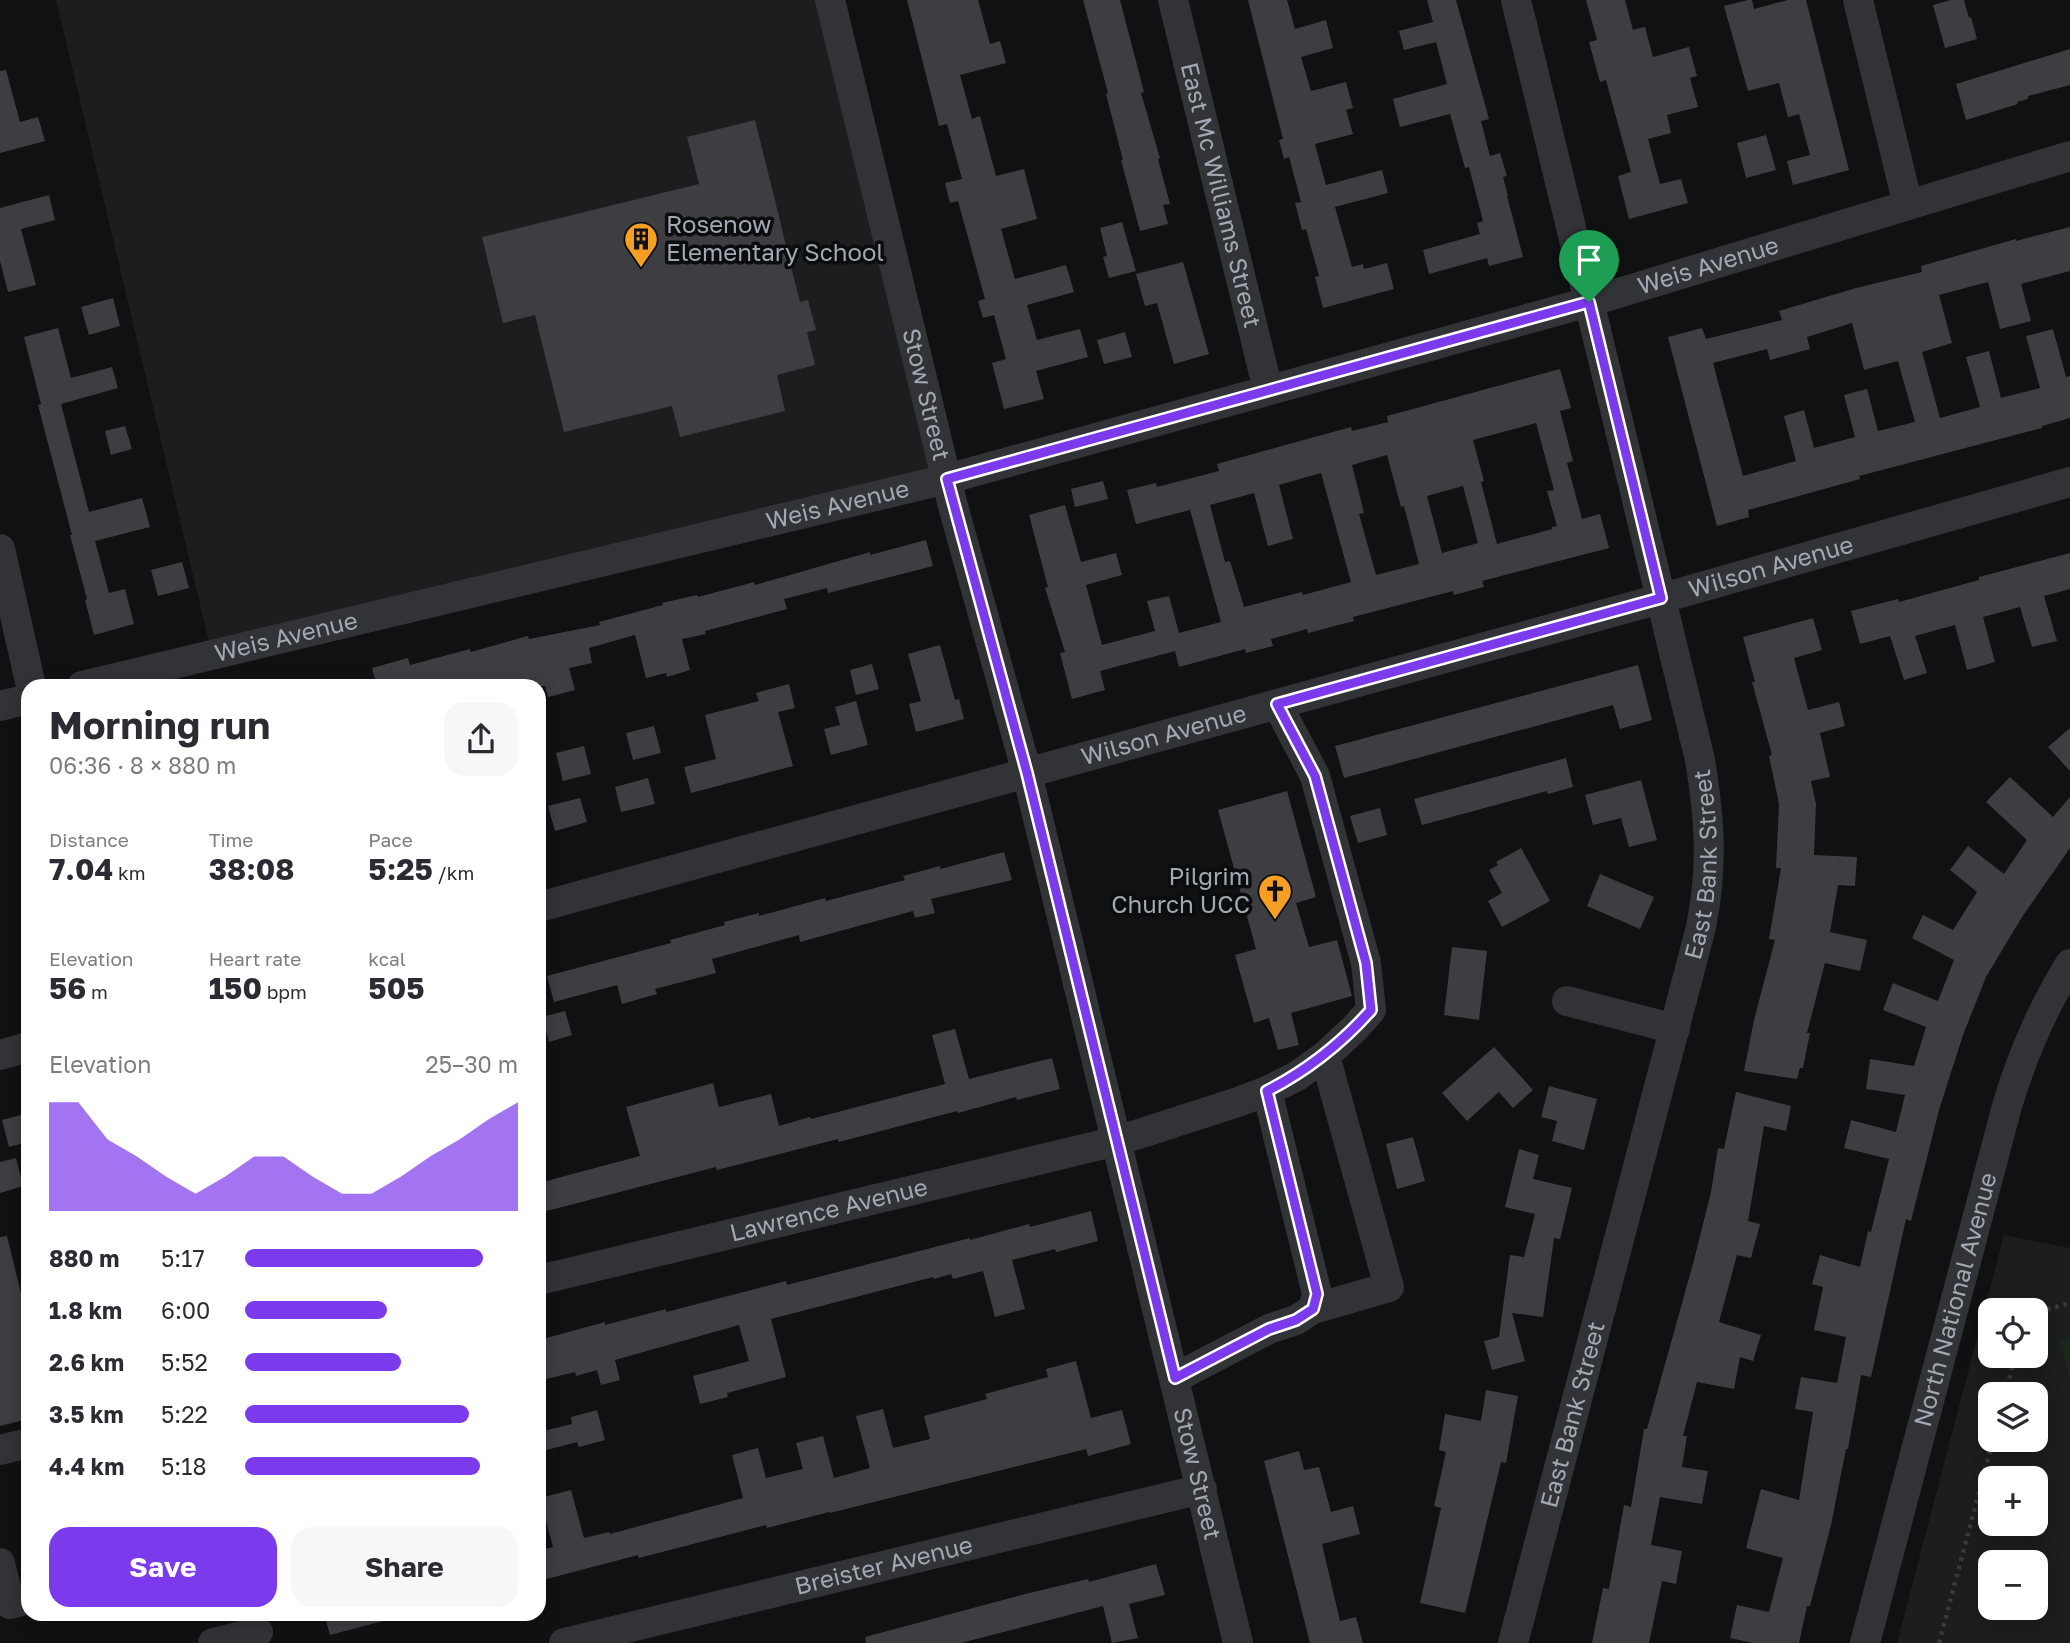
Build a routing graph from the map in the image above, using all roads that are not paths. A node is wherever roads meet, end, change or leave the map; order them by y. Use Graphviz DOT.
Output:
graph roads {
  1 [pos="831,0"];
  2 [pos="1173,0"];
  3 [pos="1516,0"];
  4 [pos="1858,0"];
  5 [pos="2070,156"];
  6 [pos="1908,205"];
  7 [pos="1589,302"];
  8 [pos="1268,390"];
  9 [pos="947,479"];
  10 [pos="2070,482"];
  11 [pos="0,549"];
  12 [pos="1661,598"];
  13 [pos="29,679"];
  14 [pos="111,679"];
  15 [pos="21,701"];
  16 [pos="1277,704"];
  17 [pos="0,706"];
  18 [pos="1027,773"];
  19 [pos="546,905"];
  20 [pos="2070,964"];
  21 [pos="1567,1000"];
  22 [pos="1675,1029"];
  23 [pos="21,1049"];
  24 [pos="0,1055"];
  25 [pos="1325,1056"];
  26 [pos="1267,1091"];
  27 [pos="1117,1141"];
  28 [pos="546,1278"];
  29 [pos="1315,1301"];
  30 [pos="1175,1378"];
  31 [pos="21,1445"];
  32 [pos="0,1450"];
  33 [pos="1202,1489"];
  34 [pos="0,1563"];
  35 [pos="21,1601"];
  36 [pos="258,1629"];
  37 [pos="213,1643"];
  38 [pos="564,1643"];
  39 [pos="1238,1643"];
  40 [pos="1513,1643"];
  41 [pos="1865,1643"];
  1 -- 9 [label="street, Stow Street"];
  2 -- 8 [label="street, East Mc Williams Street"];
  3 -- 7 [label="street, East Bank Street"];
  4 -- 6 [label="street"];
  5 -- 6 [label="street, Weis Avenue"];
  6 -- 7 [label="street, Weis Avenue"];
  7 -- 8 [label="street, Weis Avenue"];
  7 -- 12 [label="street, East Bank Street"];
  8 -- 9 [label="street, Weis Avenue"];
  9 -- 14 [label="street, Weis Avenue"];
  9 -- 18 [label="street, Stow Street"];
  10 -- 12 [label="street, Wilson Avenue"];
  11 -- 13 [label="street"];
  12 -- 16 [label="street, Wilson Avenue"];
  12 -- 22 [label="street, East Bank Street"];
  15 -- 17 [label="street"];
  16 -- 18 [label="street, Wilson Avenue"];
  16 -- 25 [label="street, Lawrence Avenue"];
  18 -- 19 [label="street, Wilson Avenue"];
  18 -- 27 [label="street, Stow Street"];
  20 -- 41 [label="street, North National Avenue"];
  21 -- 22 [label="street"];
  22 -- 40 [label="street, East Bank Street"];
  23 -- 24 [label="street"];
  25 -- 26 [label="street, Lawrence Avenue"];
  25 -- 29 [label="street"];
  26 -- 27 [label="street, Lawrence Avenue"];
  26 -- 29 [label="street"];
  27 -- 28 [label="street, Lawrence Avenue"];
  27 -- 30 [label="street, Stow Street"];
  29 -- 30 [label="street"];
  30 -- 33 [label="street, Stow Street"];
  31 -- 32 [label="street"];
  33 -- 38 [label="street, Breister Avenue"];
  33 -- 39 [label="street, Stow Street"];
  34 -- 35 [label="street"];
  36 -- 37 [label="street"];
}
